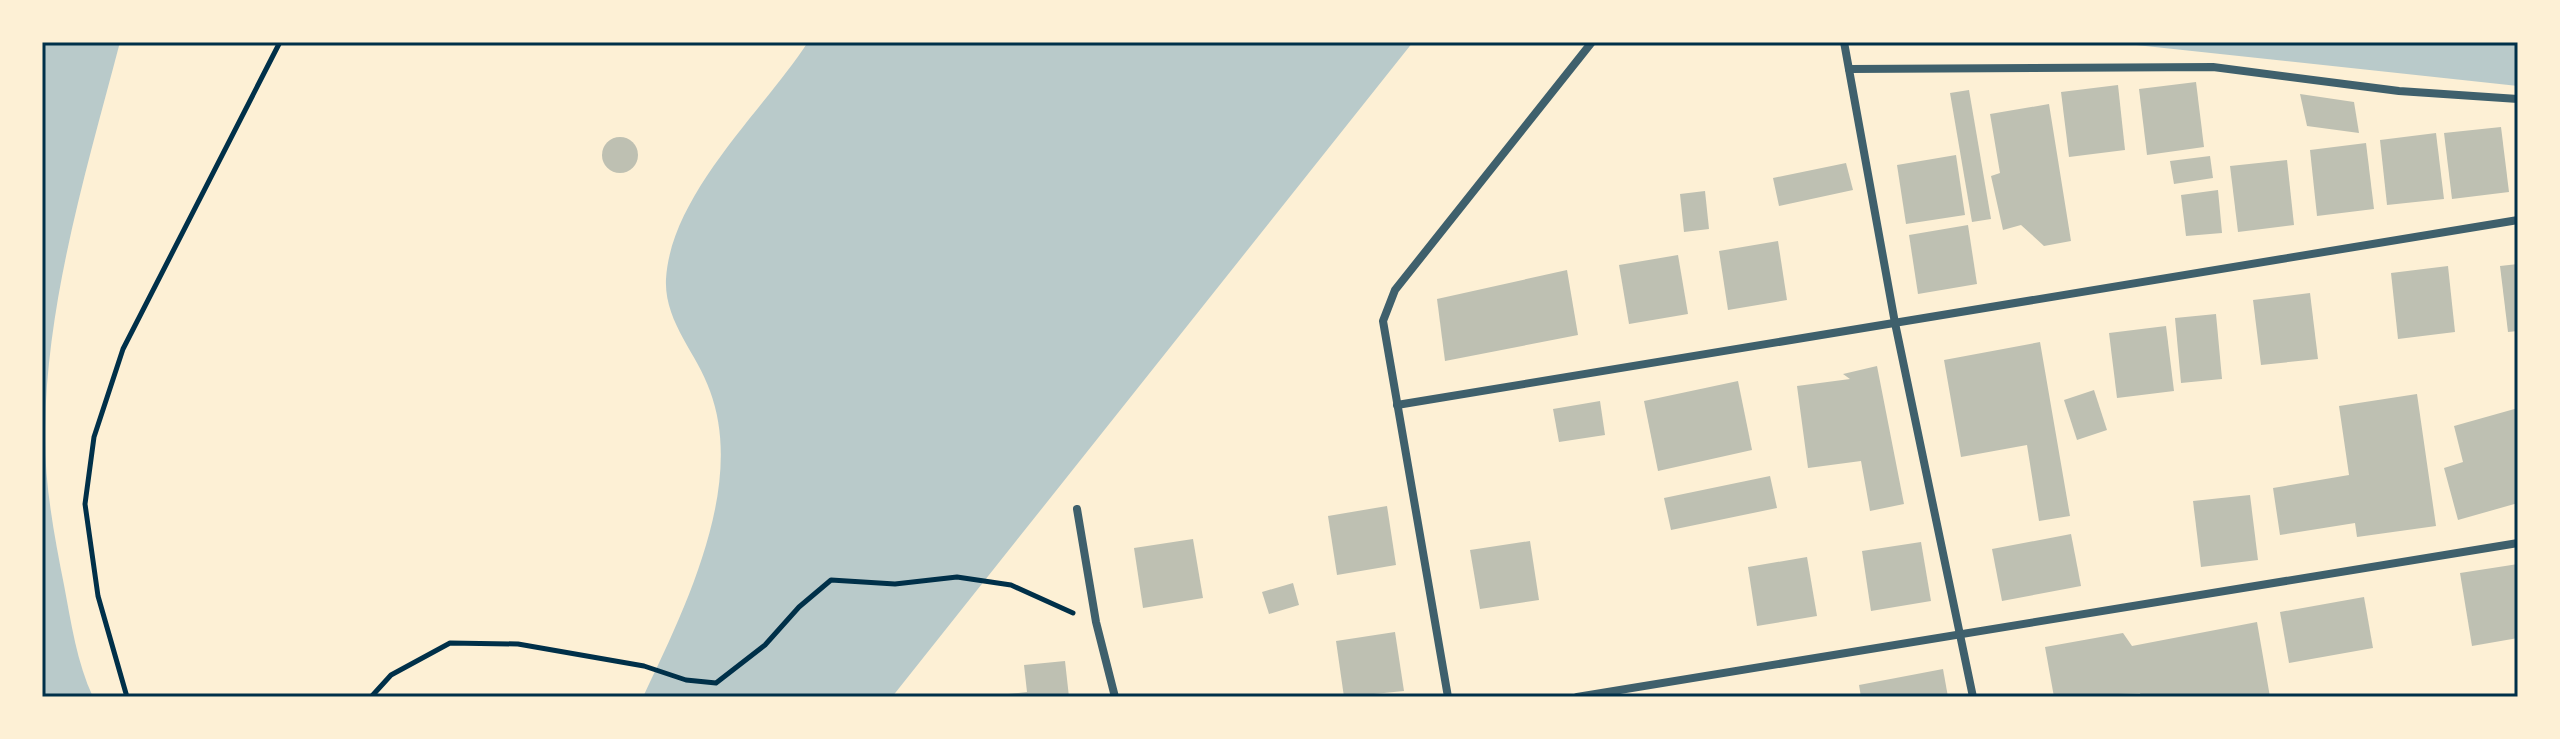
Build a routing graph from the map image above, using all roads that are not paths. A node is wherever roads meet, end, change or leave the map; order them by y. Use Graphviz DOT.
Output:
graph roads {
  1 [pos="1592,42"];
  2 [pos="1844,42"];
  3 [pos="1849,69"];
  4 [pos="2518,99"];
  5 [pos="2518,220"];
  6 [pos="1895,323"];
  7 [pos="1397,405"];
  8 [pos="1077,509"];
  9 [pos="2518,543"];
  10 [pos="1962,633"];
  11 [pos="1115,697"];
  12 [pos="1448,697"];
  13 [pos="1577,697"];
  14 [pos="1973,697"];
  1 -- 7 [label="street"];
  2 -- 3 [label="street"];
  3 -- 4 [label="street"];
  3 -- 6 [label="street"];
  5 -- 6 [label="street"];
  6 -- 7 [label="street"];
  6 -- 10 [label="street"];
  7 -- 12 [label="street"];
  8 -- 11 [label="street"];
  9 -- 10 [label="street"];
  10 -- 13 [label="street"];
  10 -- 14 [label="street"];
}
